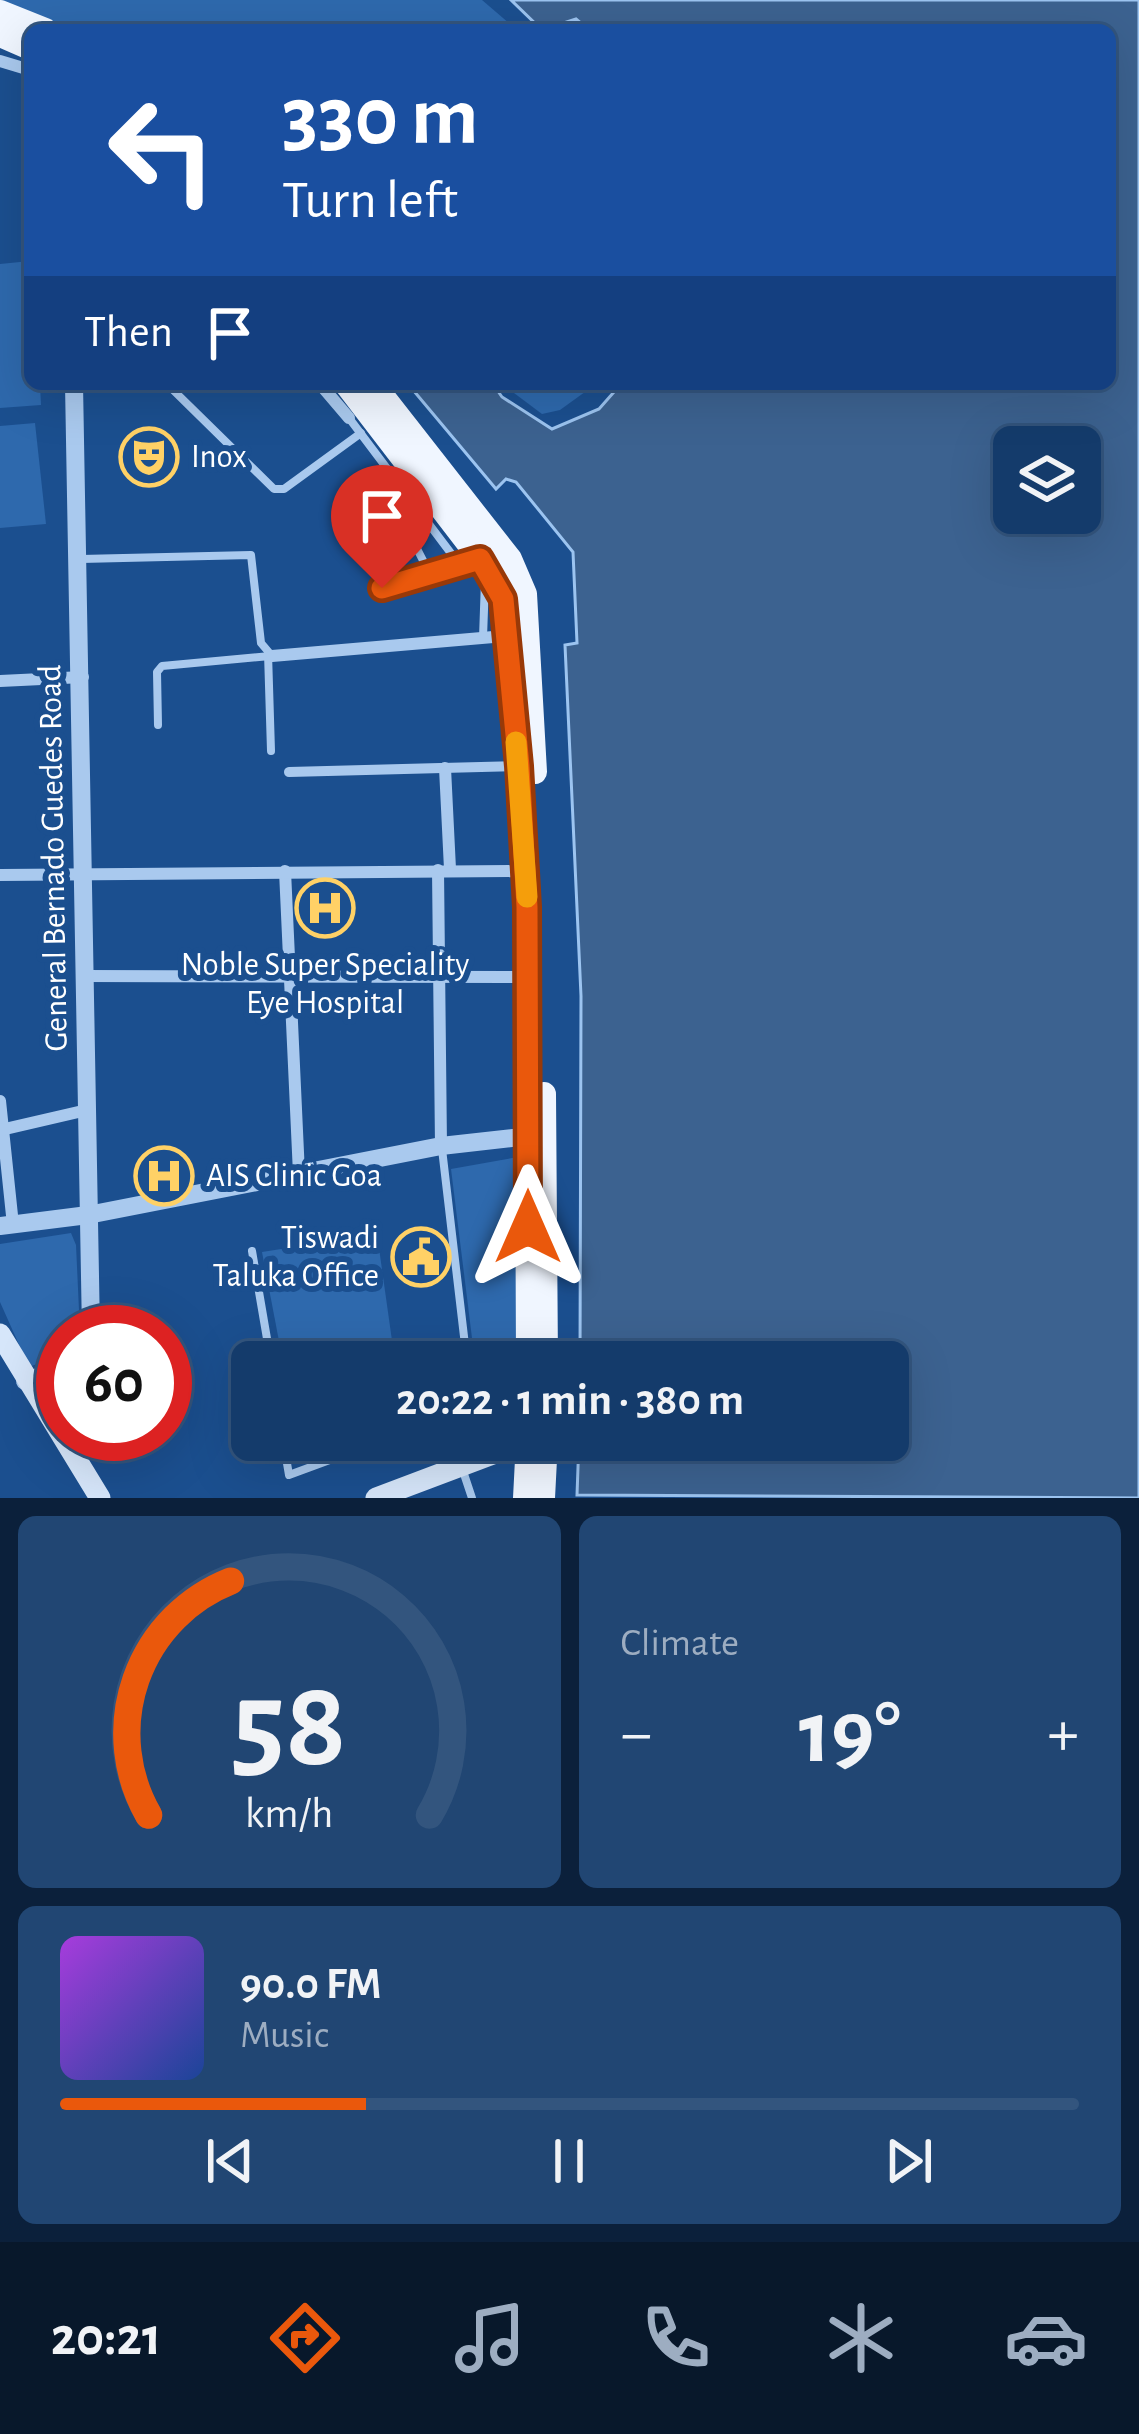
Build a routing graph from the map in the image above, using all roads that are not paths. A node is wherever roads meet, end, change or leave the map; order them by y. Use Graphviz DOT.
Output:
graph roads {
  1 [pos="0,12"];
  2 [pos="30,24"];
  3 [pos="74,390"];
  4 [pos="173,390"];
  5 [pos="325,390"];
  6 [pos="351,390"];
  7 [pos="377,390"];
  8 [pos="349,418"];
  9 [pos="361,433"];
  10 [pos="413,499"];
  11 [pos="395,506"];
  12 [pos="81,559"];
  13 [pos="486,566"];
  14 [pos="431,576"];
  15 [pos="494,637"];
  16 [pos="270,654"];
  17 [pos="83,677"];
  18 [pos="0,681"];
  19 [pos="158,725"];
  20 [pos="271,751"];
  21 [pos="519,766"];
  22 [pos="445,768"];
  23 [pos="290,772"];
  24 [pos="444,870"];
  25 [pos="284,871"];
  26 [pos="526,871"];
  27 [pos="84,874"];
  28 [pos="0,875"];
  29 [pos="83,976"];
  30 [pos="438,976"];
  31 [pos="528,977"];
  32 [pos="290,980"];
  33 [pos="0,1101"];
  34 [pos="87,1110"];
  35 [pos="2,1130"];
  36 [pos="536,1136"];
  37 [pos="441,1146"];
  38 [pos="298,1174"];
  39 [pos="88,1215"];
  40 [pos="6,1225"];
  41 [pos="253,1251"];
  42 [pos="90,1305"];
  43 [pos="0,1334"];
  44 [pos="268,1341"];
  45 [pos="464,1341"];
  46 [pos="529,1341"];
  47 [pos="545,1341"];
  48 [pos="6,1360"];
  49 [pos="36,1378"];
  50 [pos="25,1381"];
  51 [pos="287,1461"];
  52 [pos="325,1461"];
  53 [pos="457,1461"];
  54 [pos="472,1461"];
  55 [pos="528,1461"];
  56 [pos="545,1461"];
  57 [pos="305,1468"];
  58 [pos="309,1480"];
  59 [pos="100,1498"];
  60 [pos="376,1498"];
  61 [pos="472,1498"];
  62 [pos="525,1498"];
  63 [pos="543,1498"];
  1 -- 2 [label="main road"];
  3 -- 12 [label="street, General Bernado Guedes Road"];
  4 -- 9 [label="lane"];
  5 -- 8 [label="street"];
  6 -- 13 [label="main road"];
  7 -- 13 [label="main road"];
  8 -- 9 [label="lane"];
  9 -- 10 [label="lane"];
  10 -- 11 [label="lane"];
  10 -- 13 [label="lane"];
  11 -- 14 [label="lane"];
  11 -- 14 [label="lane"];
  12 -- 16 [label="lane"];
  12 -- 17 [label="street, General Bernado Guedes Road"];
  13 -- 14 [label="lane"];
  13 -- 15 [label="main road"];
  13 -- 36 [label="main road"];
  15 -- 16 [label="street"];
  15 -- 21 [label="main road"];
  16 -- 19 [label="lane"];
  16 -- 20 [label="lane"];
  17 -- 18 [label="street"];
  17 -- 27 [label="street, General Bernado Guedes Road"];
  21 -- 22 [label="street"];
  21 -- 26 [label="main road"];
  22 -- 23 [label="street"];
  22 -- 24 [label="street"];
  24 -- 25 [label="street"];
  24 -- 26 [label="street"];
  24 -- 30 [label="street"];
  25 -- 27 [label="street"];
  25 -- 32 [label="street"];
  26 -- 31 [label="main road"];
  27 -- 28 [label="street"];
  27 -- 29 [label="street, General Bernado Guedes Road"];
  29 -- 32 [label="street"];
  29 -- 34 [label="street, General Bernado Guedes Road"];
  30 -- 31 [label="street"];
  30 -- 32 [label="street"];
  30 -- 37 [label="street"];
  31 -- 36 [label="main road"];
  32 -- 38 [label="street"];
  33 -- 35 [label="street"];
  34 -- 35 [label="street"];
  34 -- 39 [label="street, General Bernado Guedes Road"];
  35 -- 40 [label="street"];
  36 -- 37 [label="street"];
  36 -- 46 [label="main road"];
  36 -- 47 [label="main road"];
  37 -- 38 [label="street"];
  37 -- 45 [label="lane"];
  38 -- 39 [label="street"];
  39 -- 40 [label="street"];
  39 -- 42 [label="street, General Bernado Guedes Road"];
  41 -- 44 [label="lane"];
  43 -- 48 [label="main road"];
  48 -- 50 [label="main road"];
  49 -- 50 [label="street"];
  50 -- 59 [label="main road"];
  51 -- 57 [label="lane"];
  52 -- 57 [label="lane"];
  53 -- 60 [label="main road"];
  54 -- 61 [label="lane"];
  55 -- 62 [label="main road"];
  56 -- 63 [label="main road"];
  57 -- 58 [label="lane"];
}
